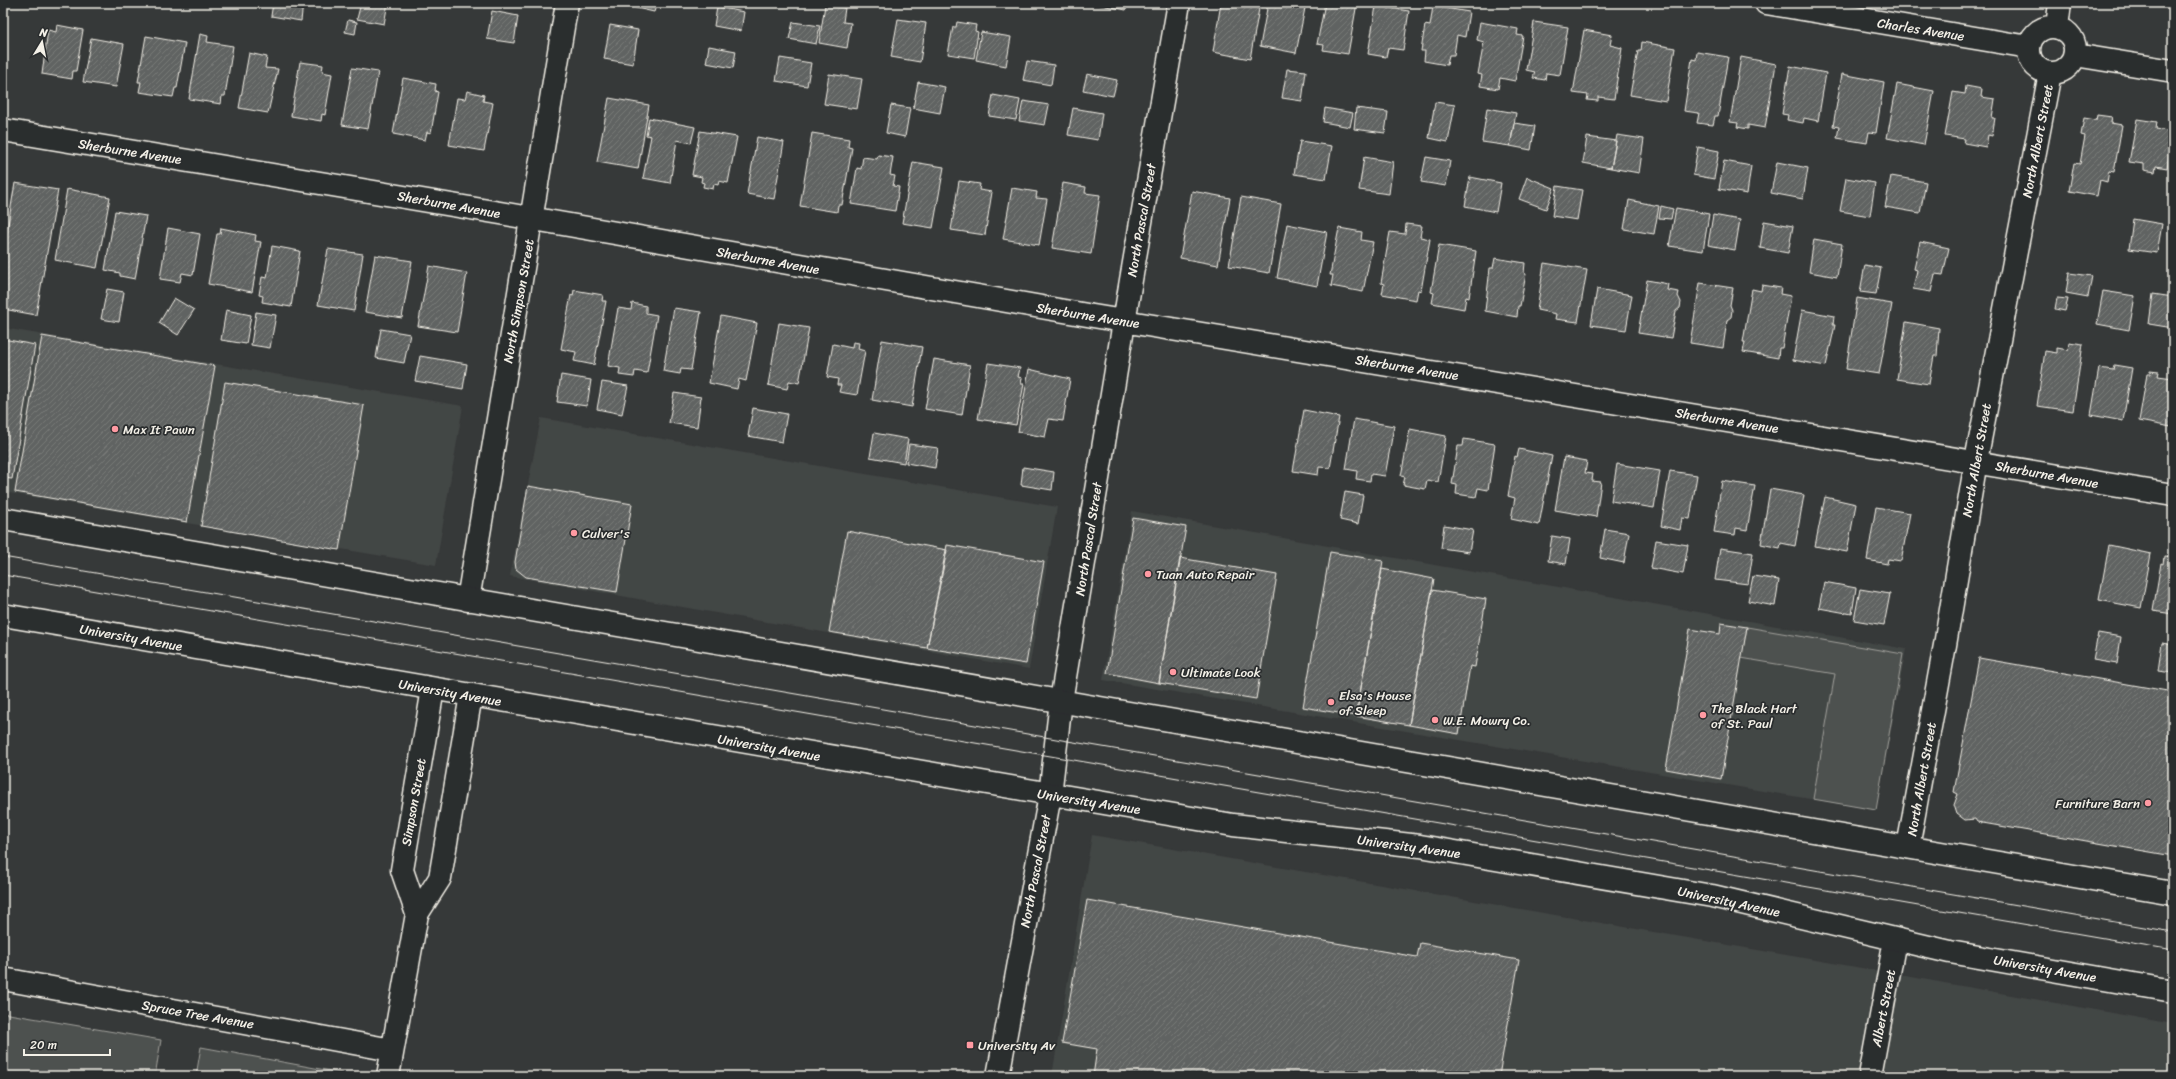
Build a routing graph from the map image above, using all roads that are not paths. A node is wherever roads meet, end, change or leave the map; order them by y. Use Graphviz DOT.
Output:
graph roads {
  1 [pos="567,3"];
  2 [pos="1180,3"];
  3 [pos="1766,3"];
  4 [pos="2060,3"];
  5 [pos="2057,27"];
  6 [pos="2029,47"];
  7 [pos="2075,55"];
  8 [pos="2173,71"];
  9 [pos="2050,73"];
  10 [pos="3,130"];
  11 [pos="532,218"];
  12 [pos="1124,321"];
  13 [pos="1976,461"];
  14 [pos="2173,495"];
  15 [pos="3,519"];
  16 [pos="468,600"];
  17 [pos="3,615"];
  18 [pos="433,689"];
  19 [pos="471,695"];
  20 [pos="1061,701"];
  21 [pos="1050,794"];
  22 [pos="1908,847"];
  23 [pos="2173,893"];
  24 [pos="417,914"];
  25 [pos="1895,940"];
  26 [pos="3,979"];
  27 [pos="2173,990"];
  28 [pos="392,1050"];
  29 [pos="388,1076"];
  30 [pos="998,1076"];
  31 [pos="1870,1076"];
  1 -- 11 [label="street, North Simpson Street"];
  2 -- 12 [label="street, North Pascal Street"];
  3 -- 6 [label="street, Charles Avenue"];
  4 -- 5 [label="street"];
  5 -- 6 [label="street"];
  5 -- 7 [label="street"];
  6 -- 9 [label="street"];
  7 -- 8 [label="street"];
  7 -- 9 [label="street"];
  9 -- 13 [label="street, North Albert Street"];
  10 -- 11 [label="street, Sherburne Avenue"];
  11 -- 12 [label="street, Sherburne Avenue"];
  11 -- 16 [label="street, North Simpson Street"];
  12 -- 13 [label="street, Sherburne Avenue"];
  12 -- 20 [label="street, North Pascal Street"];
  13 -- 14 [label="street, Sherburne Avenue"];
  13 -- 22 [label="street, North Albert Street"];
  15 -- 16 [label="street"];
  16 -- 20 [label="street"];
  17 -- 18 [label="street, University Avenue"];
  18 -- 19 [label="street, University Avenue"];
  18 -- 24 [label="street, Simpson Street"];
  19 -- 21 [label="street, University Avenue"];
  19 -- 24 [label="street, Simpson Street"];
  20 -- 21 [label="street, North Pascal Street"];
  20 -- 22 [label="street"];
  21 -- 25 [label="street, University Avenue"];
  21 -- 30 [label="street, North Pascal Street"];
  22 -- 23 [label="street"];
  24 -- 28 [label="street, Simpson Street"];
  25 -- 27 [label="street, University Avenue"];
  25 -- 31 [label="street, Albert Street"];
  26 -- 28 [label="street, Spruce Tree Avenue"];
  28 -- 29 [label="street, Simpson Street"];
}
